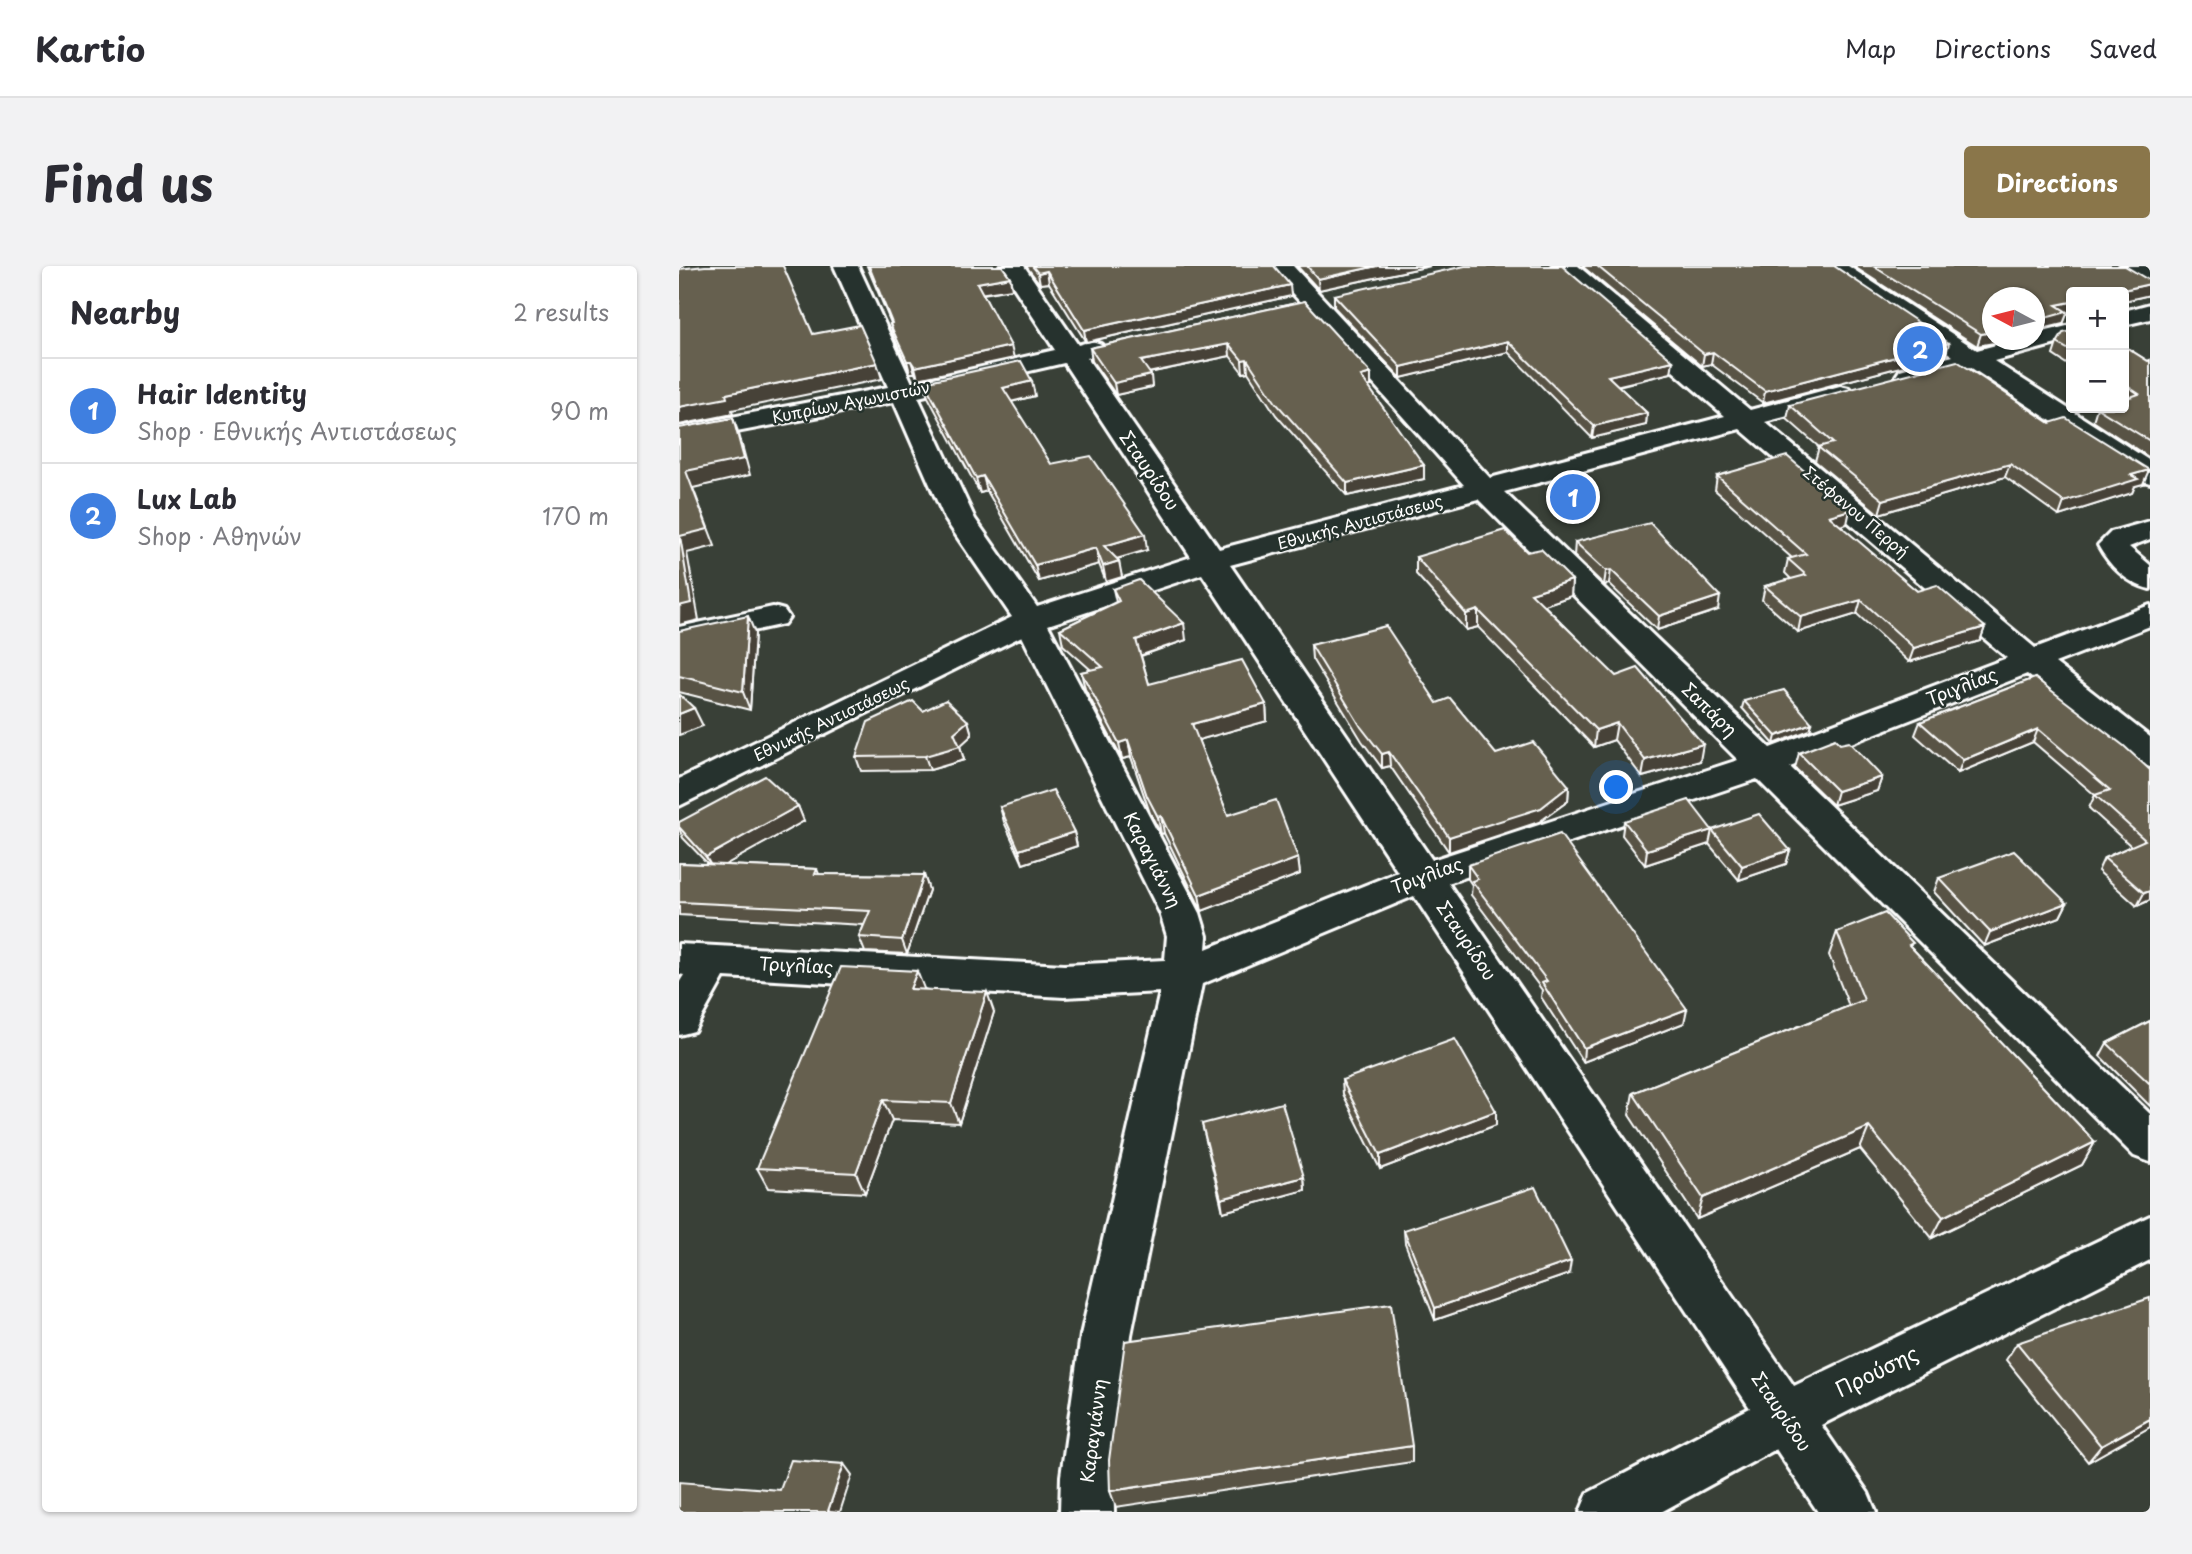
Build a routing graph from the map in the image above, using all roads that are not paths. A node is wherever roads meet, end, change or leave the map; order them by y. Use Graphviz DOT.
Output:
graph roads {
  1 [pos="846,266"];
  2 [pos="1012,266"];
  3 [pos="1280,266"];
  4 [pos="1564,266"];
  5 [pos="1832,266"];
  6 [pos="2132,266"];
  7 [pos="2150,276"];
  8 [pos="2150,312"];
  9 [pos="2129,317"];
  10 [pos="2066,333"];
  11 [pos="1111,345"];
  12 [pos="1071,354"];
  13 [pos="1973,358"];
  14 [pos="905,392"];
  15 [pos="1744,420"];
  16 [pos="679,435"];
  17 [pos="2150,474"];
  18 [pos="1484,489"];
  19 [pos="2150,530"];
  20 [pos="1210,561"];
  21 [pos="2150,580"];
  22 [pos="2150,615"];
  23 [pos="773,617"];
  24 [pos="1030,620"];
  25 [pos="679,637"];
  26 [pos="2031,661"];
  27 [pos="2150,755"];
  28 [pos="1764,764"];
  29 [pos="679,794"];
  30 [pos="1422,877"];
  31 [pos="696,960"];
  32 [pos="1184,975"];
  33 [pos="679,1020"];
  34 [pos="2150,1143"];
  35 [pos="2150,1237"];
  36 [pos="1785,1418"];
  37 [pos="1087,1512"];
  38 [pos="1607,1512"];
  39 [pos="1849,1512"];
  1 -- 14 [label="street, Καραγιάννη"];
  2 -- 12 [label="street, Σταυρίδου"];
  3 -- 18 [label="street, Σαπάρη"];
  4 -- 15 [label="street, Στέφανου Περρή"];
  5 -- 13 [label="street"];
  6 -- 7 [label="street"];
  8 -- 9 [label="street"];
  10 -- 13 [label="street, Εθνικής Αντιστάσεως"];
  11 -- 12 [label="street, Κυπρίων Αγωνιστών"];
  12 -- 14 [label="street, Κυπρίων Αγωνιστών"];
  12 -- 20 [label="street, Σταυρίδου"];
  13 -- 15 [label="street, Εθνικής Αντιστάσεως"];
  13 -- 17 [label="street"];
  14 -- 16 [label="street, Κυπρίων Αγωνιστών"];
  14 -- 24 [label="street, Καραγιάννη"];
  15 -- 18 [label="street, Εθνικής Αντιστάσεως"];
  15 -- 26 [label="street, Στέφανου Περρή"];
  18 -- 20 [label="street, Εθνικής Αντιστάσεως"];
  18 -- 28 [label="street, Σαπάρη"];
  19 -- 21 [label="street"];
  20 -- 24 [label="street, Εθνικής Αντιστάσεως"];
  20 -- 30 [label="street, Σταυρίδου"];
  22 -- 26 [label="street, Τριγλίας"];
  23 -- 25 [label="street"];
  24 -- 29 [label="street, Εθνικής Αντιστάσεως"];
  24 -- 32 [label="street, Καραγιάννη"];
  26 -- 27 [label="street, Στέφανου Περρή"];
  26 -- 28 [label="street, Τριγλίας"];
  28 -- 30 [label="street, Τριγλίας"];
  28 -- 34 [label="street, Σαπάρη"];
  30 -- 32 [label="street, Τριγλίας"];
  30 -- 36 [label="street, Σταυρίδου"];
  31 -- 32 [label="street, Τριγλίας"];
  31 -- 33 [label="street"];
  32 -- 37 [label="street, Καραγιάννη"];
  35 -- 36 [label="street, Προύσης"];
  36 -- 38 [label="street, Προύσης"];
  36 -- 39 [label="street, Σταυρίδου"];
}
